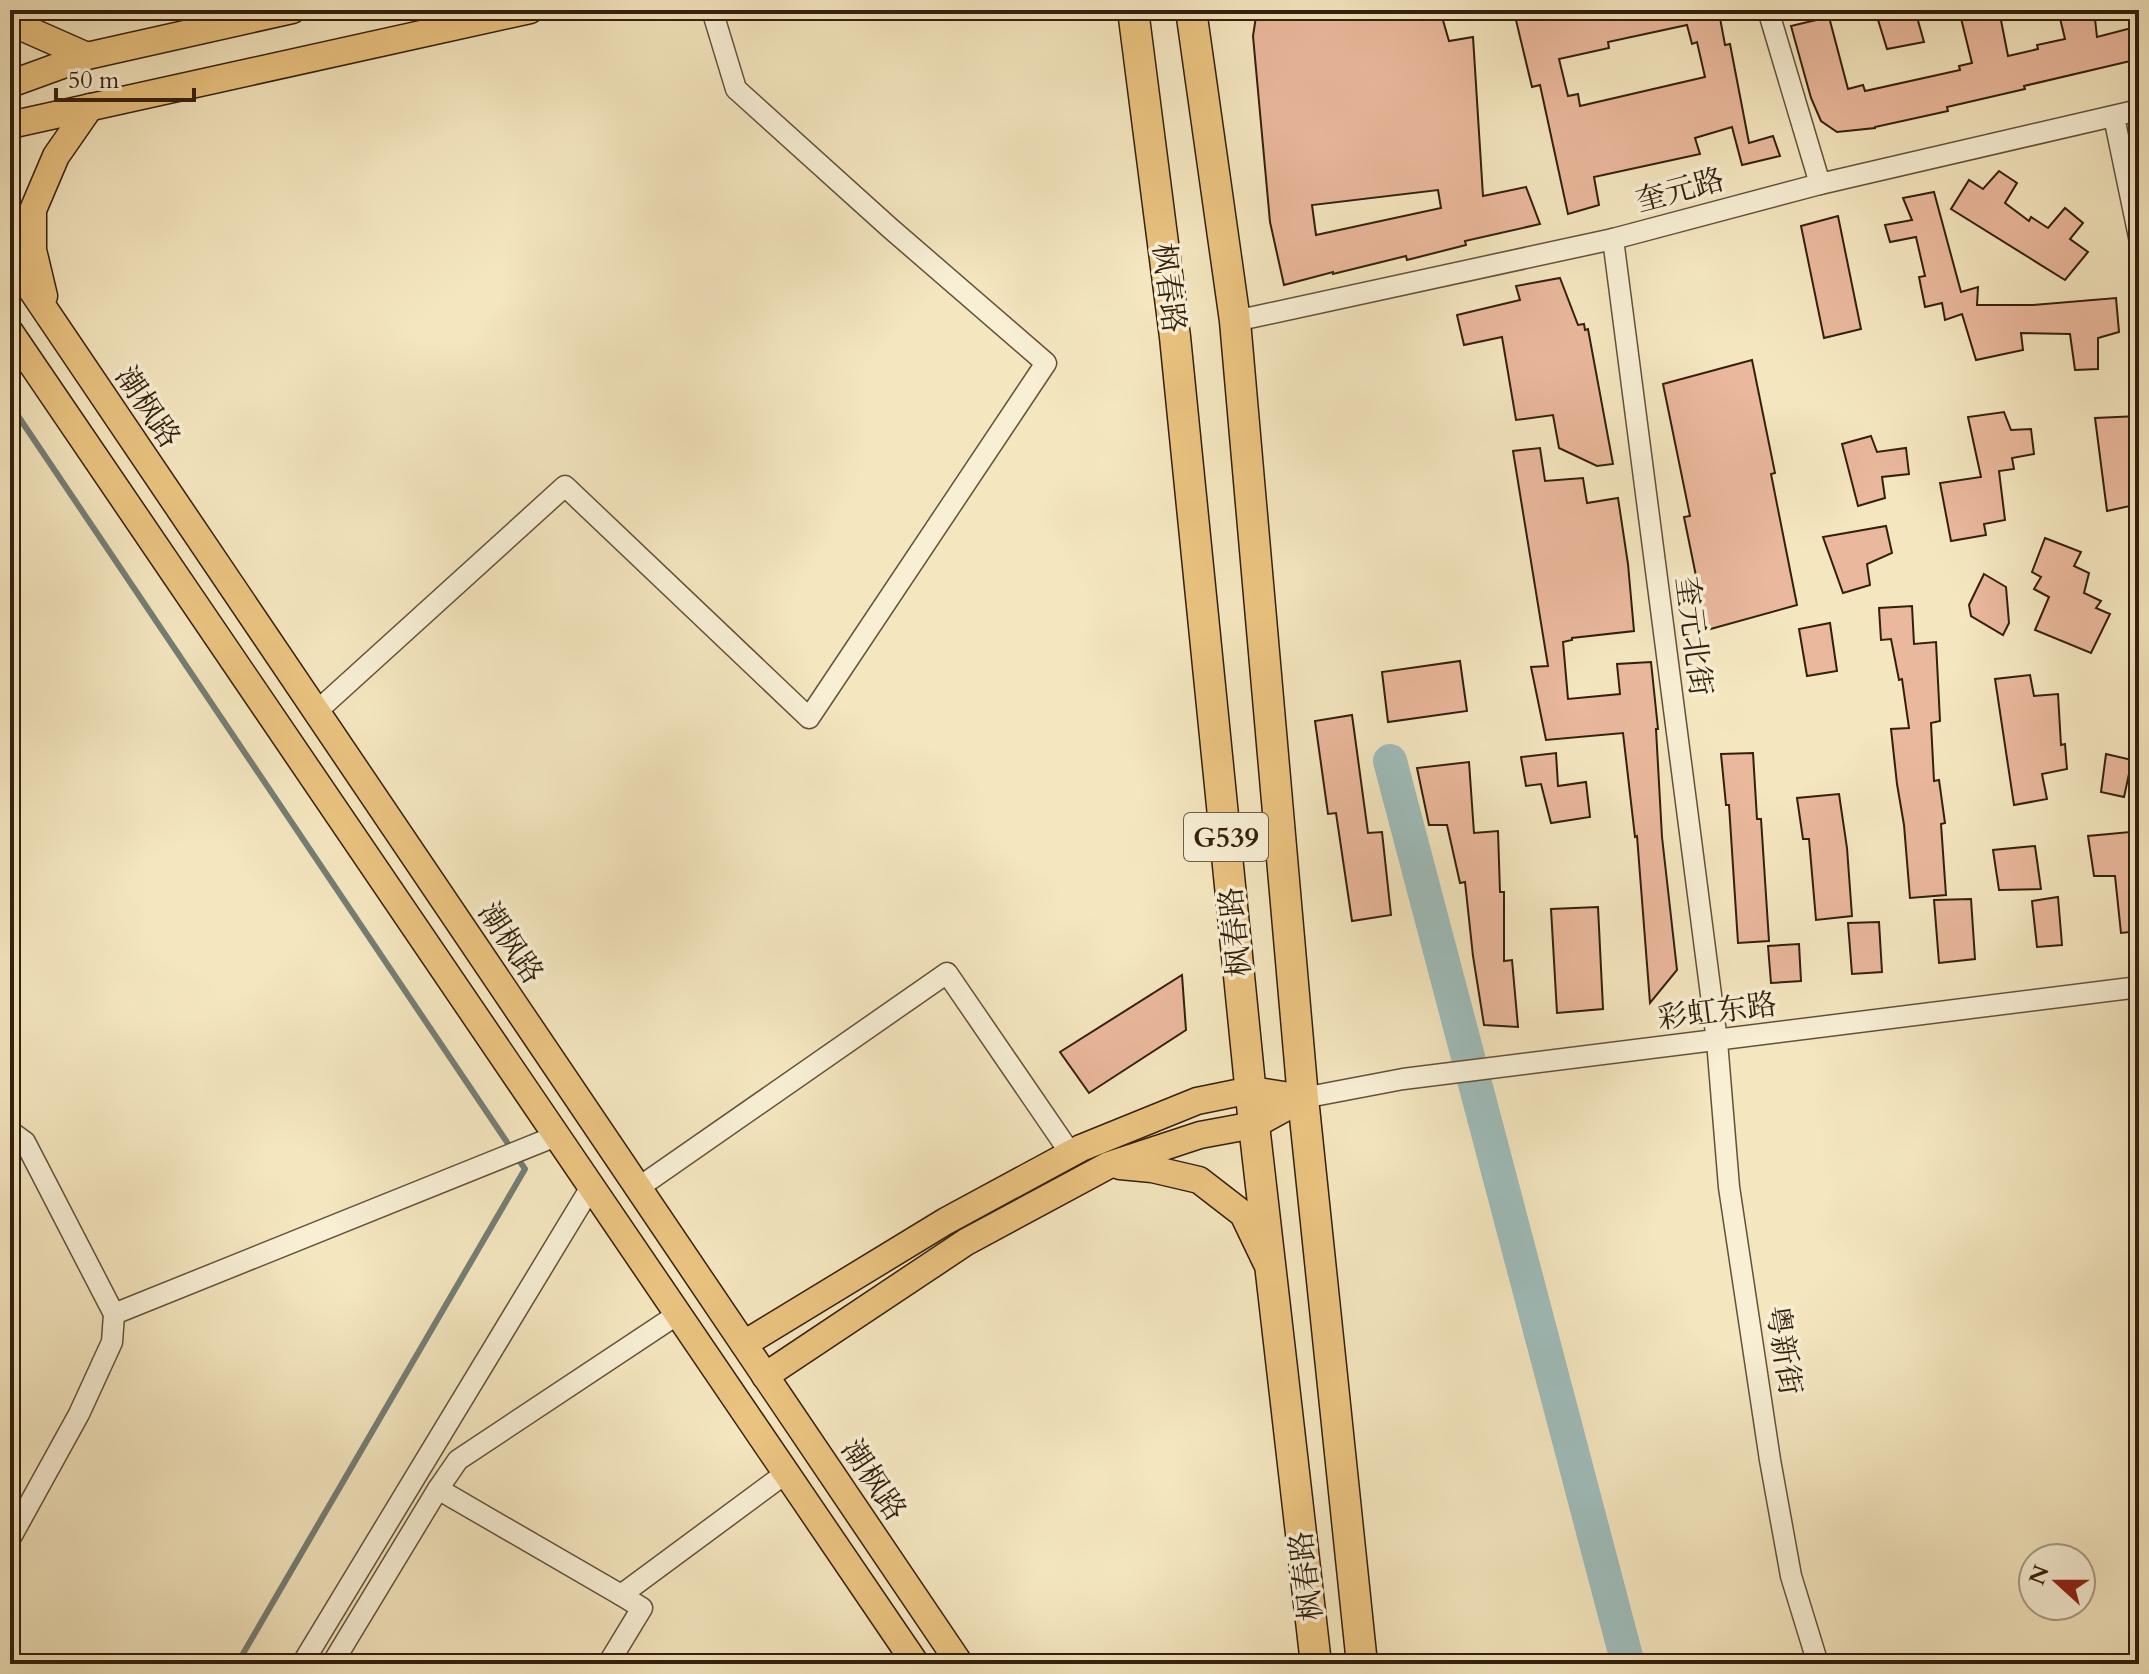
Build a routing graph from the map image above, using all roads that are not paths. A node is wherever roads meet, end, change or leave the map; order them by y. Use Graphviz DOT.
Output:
graph roads {
  1 [pos="292,10"];
  2 [pos="530,10"];
  3 [pos="712,10"];
  4 [pos="1113,10"];
  5 [pos="1133,10"];
  6 [pos="1191,10"];
  7 [pos="1206,10"];
  8 [pos="1768,10"];
  9 [pos="10,22"];
  10 [pos="1196,43"];
  11 [pos="1137,47"];
  12 [pos="87,56"];
  13 [pos="10,84"];
  14 [pos="90,107"];
  15 [pos="2139,110"];
  16 [pos="2114,117"];
  17 [pos="10,125"];
  18 [pos="1820,184"];
  19 [pos="2139,237"];
  20 [pos="1613,239"];
  21 [pos="10,258"];
  22 [pos="48,315"];
  23 [pos="1235,321"];
  24 [pos="10,332"];
  25 [pos="316,712"];
  26 [pos="2139,987"];
  27 [pos="1717,1041"];
  28 [pos="1251,1090"];
  29 [pos="1303,1098"];
  30 [pos="1254,1125"];
  31 [pos="10,1131"];
  32 [pos="556,1136"];
  33 [pos="1071,1154"];
  34 [pos="1109,1165"];
  35 [pos="591,1187"];
  36 [pos="638,1188"];
  37 [pos="1271,1272"];
  38 [pos="114,1314"];
  39 [pos="678,1314"];
  40 [pos="744,1344"];
  41 [pos="765,1376"];
  42 [pos="786,1473"];
  43 [pos="438,1489"];
  44 [pos="10,1539"];
  45 [pos="621,1595"];
  46 [pos="302,1664"];
  47 [pos="332,1664"];
  48 [pos="608,1664"];
  49 [pos="916,1664"];
  50 [pos="960,1664"];
  51 [pos="1316,1664"];
  52 [pos="1362,1664"];
  53 [pos="1818,1664"];
  1 -- 12 [label="main road"];
  2 -- 14 [label="main road"];
  3 -- 25 [label="street"];
  4 -- 11 [label="highway"];
  5 -- 11 [label="highway, 枫春路 / G539"];
  6 -- 10 [label="highway, 枫春路 / G539"];
  7 -- 10 [label="highway"];
  8 -- 18 [label="street"];
  9 -- 12 [label="main road"];
  10 -- 23 [label="highway, 枫春路 / G539"];
  11 -- 28 [label="highway, 枫春路 / G539"];
  12 -- 13 [label="main road"];
  14 -- 17 [label="main road"];
  14 -- 22 [label="main road"];
  15 -- 16 [label="street, 奎元路"];
  16 -- 18 [label="street, 奎元路"];
  16 -- 19 [label="street"];
  18 -- 20 [label="street, 奎元路"];
  20 -- 23 [label="street, 奎元路"];
  20 -- 27 [label="street, 奎元北街"];
  21 -- 22 [label="main road, 潮枫路"];
  22 -- 25 [label="main road, 潮枫路"];
  23 -- 29 [label="highway, 枫春路 / G539"];
  24 -- 32 [label="main road"];
  25 -- 36 [label="main road, 潮枫路"];
  26 -- 27 [label="street, 彩虹东路"];
  27 -- 29 [label="street, 彩虹东路"];
  27 -- 53 [label="street, 粤新街"];
  28 -- 29 [label="main road"];
  28 -- 30 [label="highway, 枫春路 / G539"];
  28 -- 33 [label="main road"];
  29 -- 30 [label="main road"];
  29 -- 52 [label="highway, 枫春路 / G539"];
  30 -- 34 [label="main road"];
  30 -- 37 [label="highway, 枫春路 / G539"];
  31 -- 38 [label="street"];
  32 -- 35 [label="main road"];
  32 -- 38 [label="street"];
  33 -- 36 [label="street"];
  33 -- 40 [label="main road"];
  34 -- 37 [label="main road"];
  34 -- 41 [label="main road"];
  35 -- 39 [label="main road"];
  35 -- 46 [label="street"];
  36 -- 40 [label="main road, 潮枫路"];
  37 -- 51 [label="highway, 枫春路 / G539"];
  38 -- 44 [label="street"];
  39 -- 42 [label="main road"];
  39 -- 43 [label="street"];
  40 -- 41 [label="main road, 潮枫路"];
  41 -- 50 [label="main road, 潮枫路"];
  42 -- 45 [label="street"];
  42 -- 49 [label="main road"];
  43 -- 45 [label="street"];
  43 -- 47 [label="street"];
  45 -- 48 [label="street"];
}
